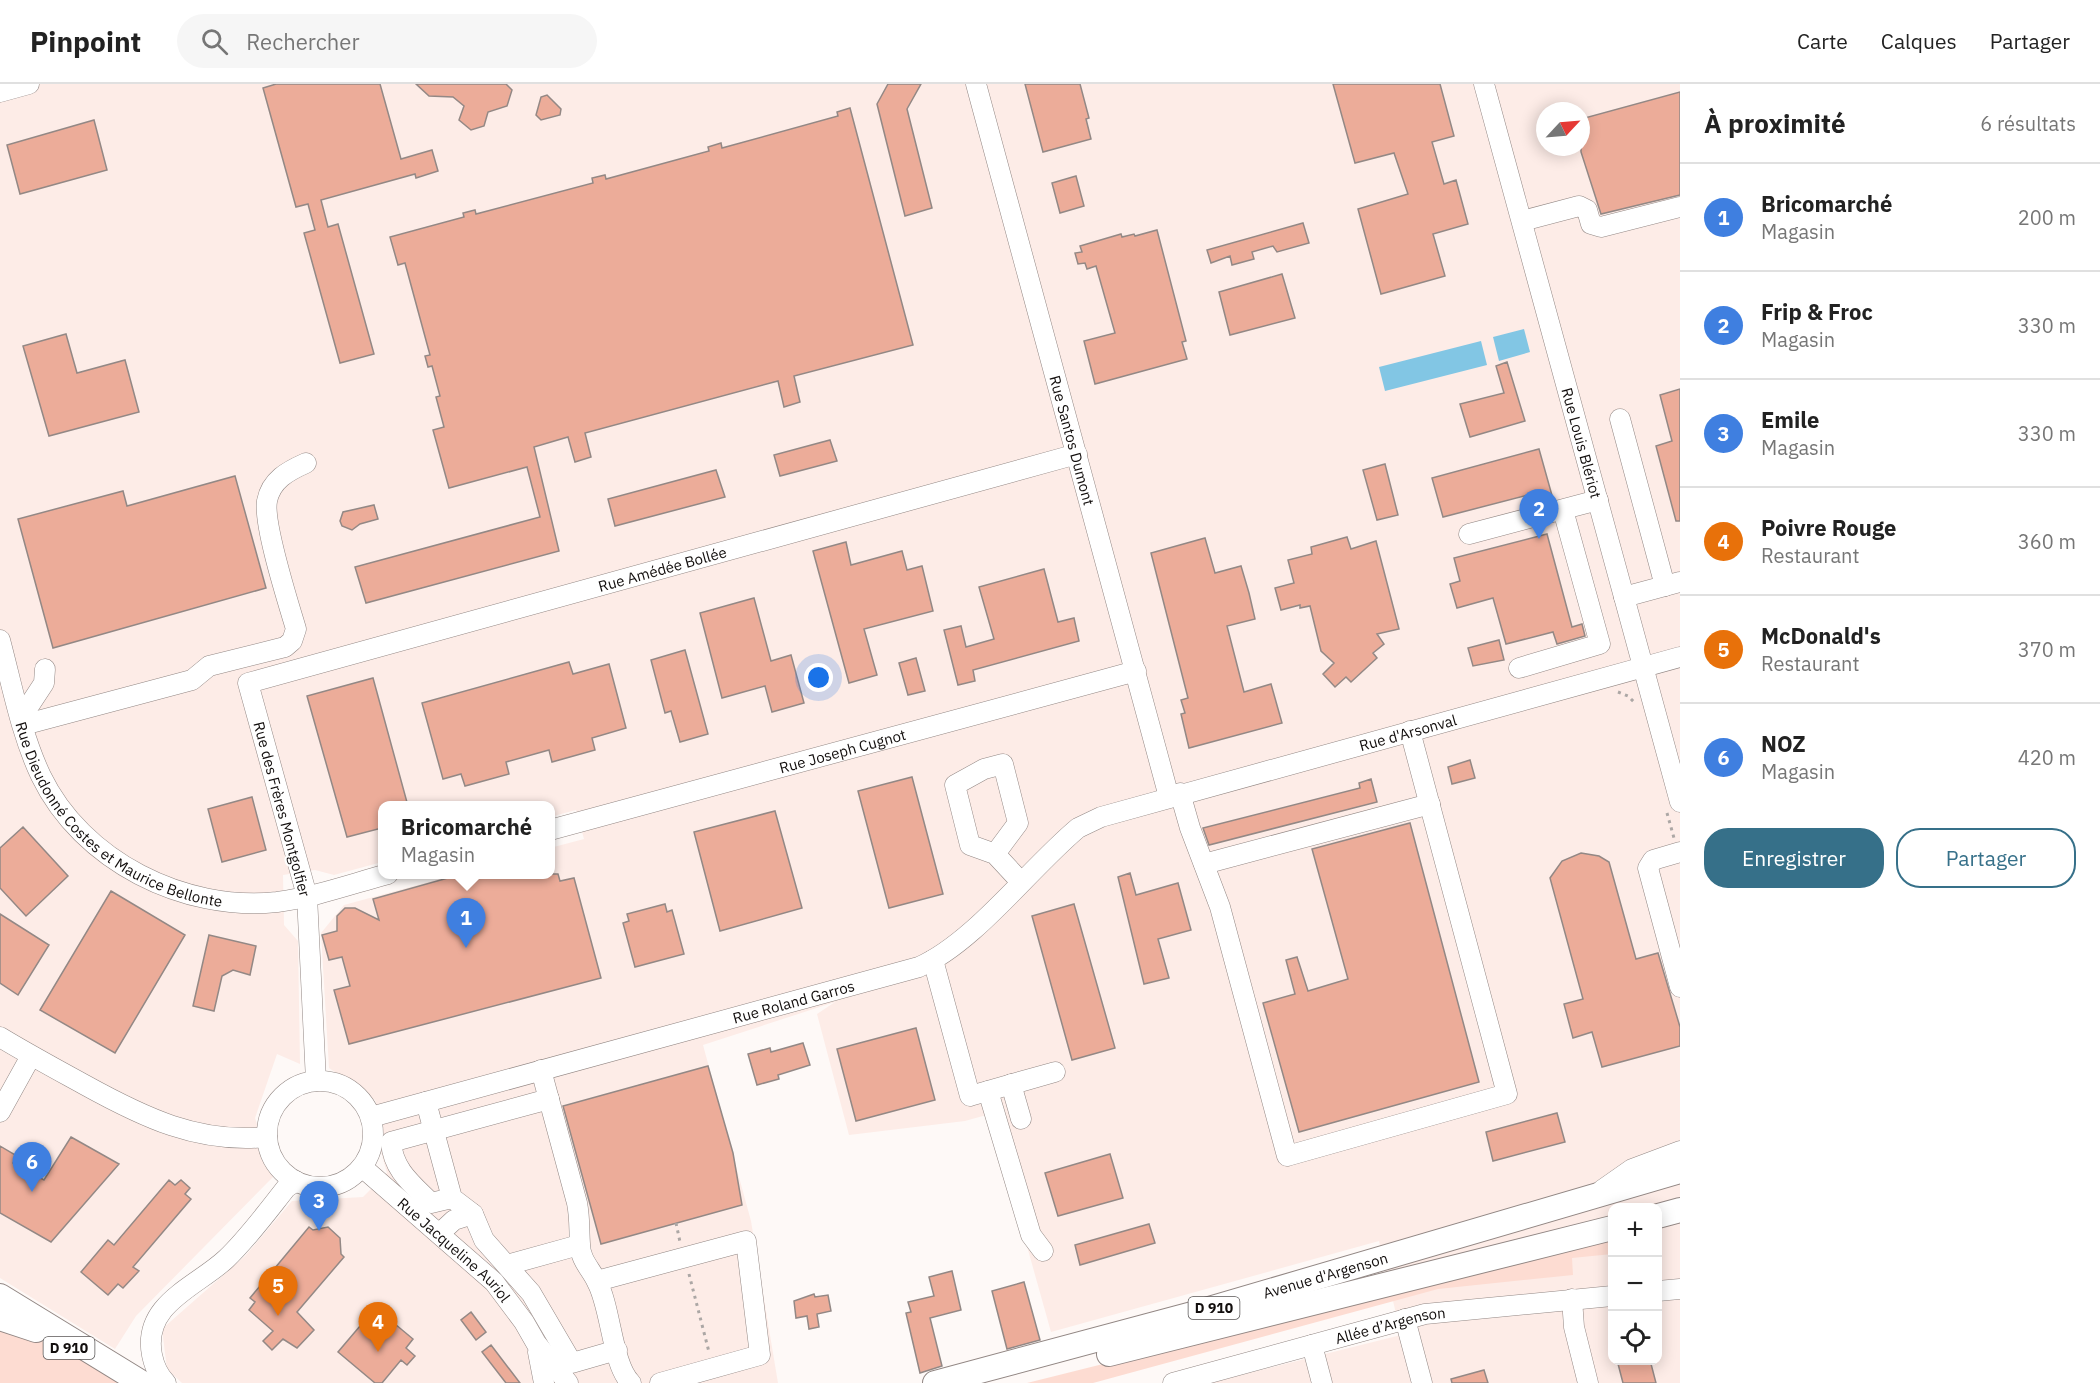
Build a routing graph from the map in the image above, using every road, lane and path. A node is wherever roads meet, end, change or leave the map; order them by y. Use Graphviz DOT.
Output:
graph roads {
  1 [pos="29,84"];
  2 [pos="976,84"];
  3 [pos="1484,84"];
  4 [pos="0,92"];
  5 [pos="1680,207"];
  6 [pos="1522,221"];
  7 [pos="1620,419"];
  8 [pos="1077,454"];
  9 [pos="306,464"];
  10 [pos="1598,500"];
  11 [pos="1563,510"];
  12 [pos="1470,534"];
  13 [pos="1673,584"];
  14 [pos="1624,597"];
  15 [pos="0,640"];
  16 [pos="1680,657"];
  17 [pos="1643,667"];
  18 [pos="1520,668"];
  19 [pos="45,669"];
  20 [pos="1136,671"];
  21 [pos="1595,680"];
  22 [pos="248,683"];
  23 [pos="1637,705"];
  24 [pos="22,722"];
  25 [pos="1410,731"];
  26 [pos="1175,795"];
  27 [pos="1430,804"];
  28 [pos="1673,806"];
  29 [pos="555,829"];
  30 [pos="1679,853"];
  31 [pos="995,854"];
  32 [pos="1204,864"];
  33 [pos="378,877"];
  34 [pos="1021,882"];
  35 [pos="307,896"];
  36 [pos="933,960"];
  37 [pos="1680,987"];
  38 [pos="0,1037"];
  39 [pos="31,1056"];
  40 [pos="541,1070"];
  41 [pos="1055,1072"];
  42 [pos="316,1081"];
  43 [pos="1011,1084"];
  44 [pos="988,1091"];
  45 [pos="549,1099"];
  46 [pos="426,1102"];
  47 [pos="0,1112"];
  48 [pos="371,1117"];
  49 [pos="1021,1119"];
  50 [pos="434,1130"];
  51 [pos="267,1137"];
  52 [pos="1680,1151"];
  53 [pos="363,1167"];
  54 [pos="1680,1171"];
  55 [pos="296,1182"];
  56 [pos="1597,1194"];
  57 [pos="452,1198"];
  58 [pos="1680,1210"];
  59 [pos="472,1214"];
  60 [pos="1662,1215"];
  61 [pos="676,1223"];
  62 [pos="1608,1229"];
  63 [pos="440,1233"];
  64 [pos="579,1245"];
  65 [pos="1043,1251"];
  66 [pos="684,1257"];
  67 [pos="507,1265"];
  68 [pos="597,1281"];
  69 [pos="1680,1289"];
  70 [pos="1662,1291"];
  71 [pos="0,1296"];
  72 [pos="1608,1296"];
  73 [pos="1572,1299"];
  74 [pos="0,1318"];
  75 [pos="1405,1319"];
  76 [pos="536,1343"];
  77 [pos="1312,1345"];
  78 [pos="617,1350"];
  79 [pos="713,1368"];
  80 [pos="1217,1377"];
  81 [pos="136,1383"];
  82 [pos="142,1383"];
  83 [pos="166,1383"];
  84 [pos="544,1383"];
  85 [pos="568,1383"];
  86 [pos="631,1383"];
  87 [pos="660,1383"];
  88 [pos="935,1383"];
  89 [pos="996,1383"];
  90 [pos="1173,1383"];
  91 [pos="1322,1383"];
  92 [pos="1422,1383"];
  93 [pos="1588,1383"];
  1 -- 4 [label="street"];
  2 -- 8 [label="street, Rue Santos Dumont"];
  3 -- 6 [label="street, Rue Louis Blériot"];
  5 -- 6 [label="street"];
  6 -- 10 [label="street, Rue Louis Blériot"];
  7 -- 13 [label="street"];
  8 -- 20 [label="street, Rue Santos Dumont"];
  8 -- 22 [label="street, Rue Amédée Bollée"];
  9 -- 24 [label="street"];
  10 -- 11 [label="street"];
  10 -- 14 [label="street, Rue Louis Blériot"];
  11 -- 12 [label="street"];
  11 -- 18 [label="street"];
  13 -- 14 [label="street"];
  14 -- 17 [label="street, Rue Louis Blériot"];
  15 -- 24 [label="street, Rue Dieudonné Costes et Maurice Bellonte"];
  16 -- 17 [label="street, Rue d'Arsonval"];
  17 -- 21 [label="street, Rue d'Arsonval"];
  17 -- 28 [label="street, Rue Louis Blériot"];
  19 -- 24 [label="street"];
  20 -- 26 [label="street, Rue Santos Dumont"];
  20 -- 29 [label="street, Rue Joseph Cugnot"];
  21 -- 23 [label="path"];
  21 -- 25 [label="street, Rue d'Arsonval"];
  22 -- 35 [label="street, Rue des Frères Montgolfier"];
  24 -- 35 [label="street, Rue Dieudonné Costes et Maurice Bellonte"];
  25 -- 26 [label="street, Rue d'Arsonval"];
  25 -- 27 [label="street"];
  26 -- 32 [label="street, Rue Santos Dumont"];
  26 -- 34 [label="street, Rue Roland Garros"];
  27 -- 32 [label="street"];
  27 -- 32 [label="street, Rue Santos Dumont"];
  28 -- 30 [label="path"];
  30 -- 37 [label="street"];
  31 -- 34 [label="street"];
  33 -- 35 [label="street"];
  34 -- 36 [label="street, Rue Roland Garros"];
  35 -- 42 [label="street, Rue des Frères Montgolfier"];
  36 -- 40 [label="street, Rue Roland Garros"];
  36 -- 44 [label="street"];
  38 -- 39 [label="street"];
  39 -- 47 [label="street"];
  39 -- 51 [label="street"];
  40 -- 45 [label="street"];
  40 -- 46 [label="street, Rue Roland Garros"];
  41 -- 43 [label="street"];
  42 -- 48 [label="street"];
  42 -- 51 [label="street"];
  43 -- 44 [label="street"];
  43 -- 49 [label="street"];
  44 -- 65 [label="street"];
  45 -- 50 [label="street"];
  45 -- 64 [label="street"];
  46 -- 48 [label="street, Rue Roland Garros"];
  46 -- 50 [label="street"];
  48 -- 53 [label="street"];
  50 -- 57 [label="street"];
  50 -- 57 [label="street"];
  51 -- 55 [label="street"];
  52 -- 56 [label="street"];
  53 -- 55 [label="street"];
  53 -- 63 [label="street, Rue Jacqueline Auriol"];
  54 -- 56 [label="main road, Avenue d'Argenson / D 910"];
  55 -- 83 [label="street"];
  56 -- 88 [label="main road, Avenue d'Argenson / D 910"];
  57 -- 59 [label="street"];
  58 -- 60 [label="main road"];
  59 -- 63 [label="street"];
  59 -- 67 [label="street"];
  61 -- 66 [label="path"];
  62 -- 89 [label="main road, Avenue d'Argenson / D 910"];
  63 -- 76 [label="street, Rue Jacqueline Auriol"];
  64 -- 67 [label="street"];
  64 -- 68 [label="street"];
  66 -- 68 [label="street"];
  66 -- 79 [label="path"];
  66 -- 79 [label="street"];
  67 -- 78 [label="street"];
  68 -- 78 [label="street"];
  69 -- 70 [label="street"];
  71 -- 82 [label="main road"];
  72 -- 73 [label="street, Allée d’Argenson"];
  73 -- 75 [label="street, Allée d’Argenson"];
  73 -- 93 [label="street"];
  74 -- 81 [label="main road, D 910"];
  75 -- 77 [label="street, Allée d’Argenson"];
  75 -- 92 [label="street"];
  76 -- 84 [label="street, Rue Jacqueline Auriol"];
  76 -- 85 [label="street, Rue Jacqueline Auriol"];
  77 -- 80 [label="street, Allée d’Argenson"];
  77 -- 91 [label="street"];
  78 -- 86 [label="street"];
  79 -- 87 [label="street"];
  80 -- 90 [label="street, Allée d’Argenson"];
}
